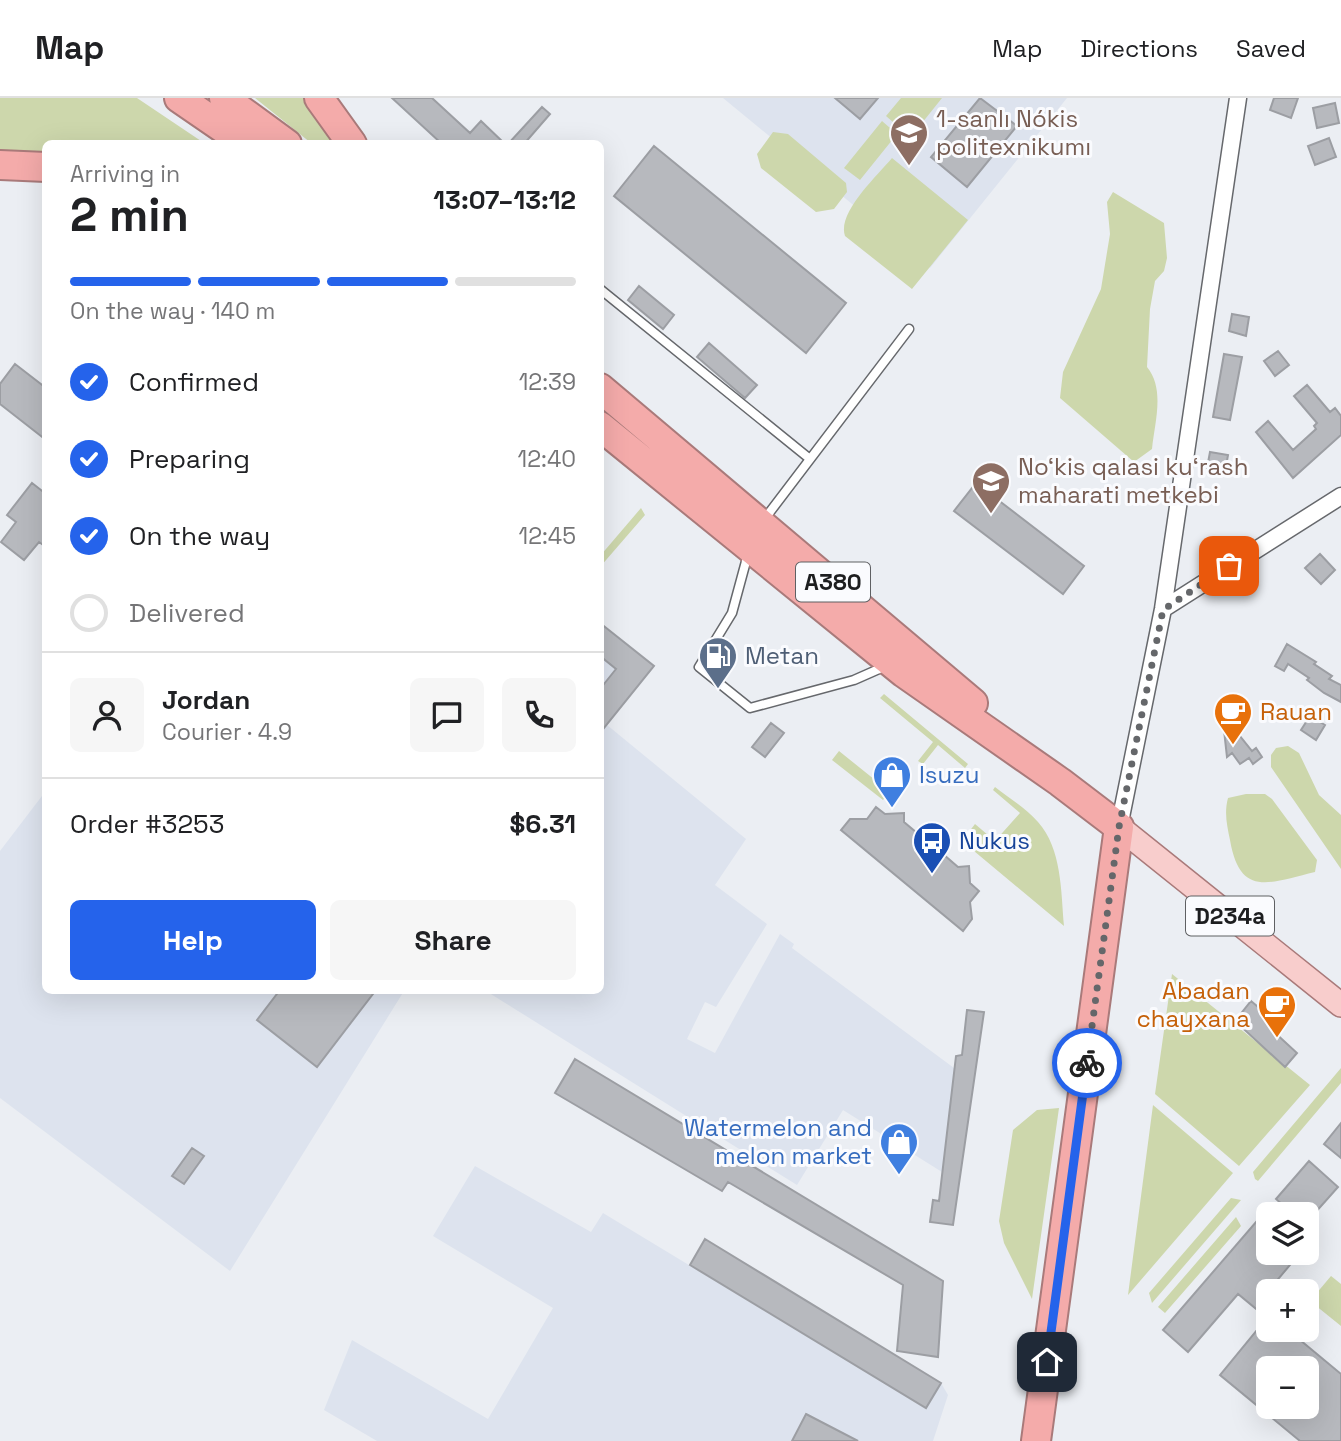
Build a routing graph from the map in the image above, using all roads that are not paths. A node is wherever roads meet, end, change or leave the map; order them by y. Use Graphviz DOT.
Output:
graph roads {
  1 [pos="179,98"];
  2 [pos="224,98"];
  3 [pos="319,98"];
  4 [pos="1238,98"];
  5 [pos="240,140"];
  6 [pos="282,140"];
  7 [pos="349,140"];
  8 [pos="0,165"];
  9 [pos="42,167"];
  10 [pos="604,292"];
  11 [pos="909,330"];
  12 [pos="604,392"];
  13 [pos="604,429"];
  14 [pos="810,460"];
  15 [pos="1341,496"];
  16 [pos="755,535"];
  17 [pos="1163,610"];
  18 [pos="892,664"];
  19 [pos="1060,782"];
  20 [pos="1119,827"];
  21 [pos="1341,1005"];
  22 [pos="1036,1441"];
  1 -- 5 [label="highway"];
  2 -- 6 [label="highway"];
  3 -- 7 [label="highway"];
  4 -- 17 [label="street"];
  8 -- 9 [label="highway"];
  10 -- 14 [label="lane"];
  11 -- 14 [label="lane"];
  12 -- 16 [label="highway, A380"];
  13 -- 16 [label="highway, A380"];
  14 -- 16 [label="lane"];
  15 -- 17 [label="street"];
  16 -- 18 [label="highway, A380"];
  16 -- 18 [label="lane"];
  16 -- 19 [label="highway, A380"];
  17 -- 20 [label="street"];
  18 -- 19 [label="highway, A380"];
  19 -- 20 [label="highway, A380"];
  20 -- 21 [label="main road, D234a"];
  20 -- 22 [label="highway"];
}
